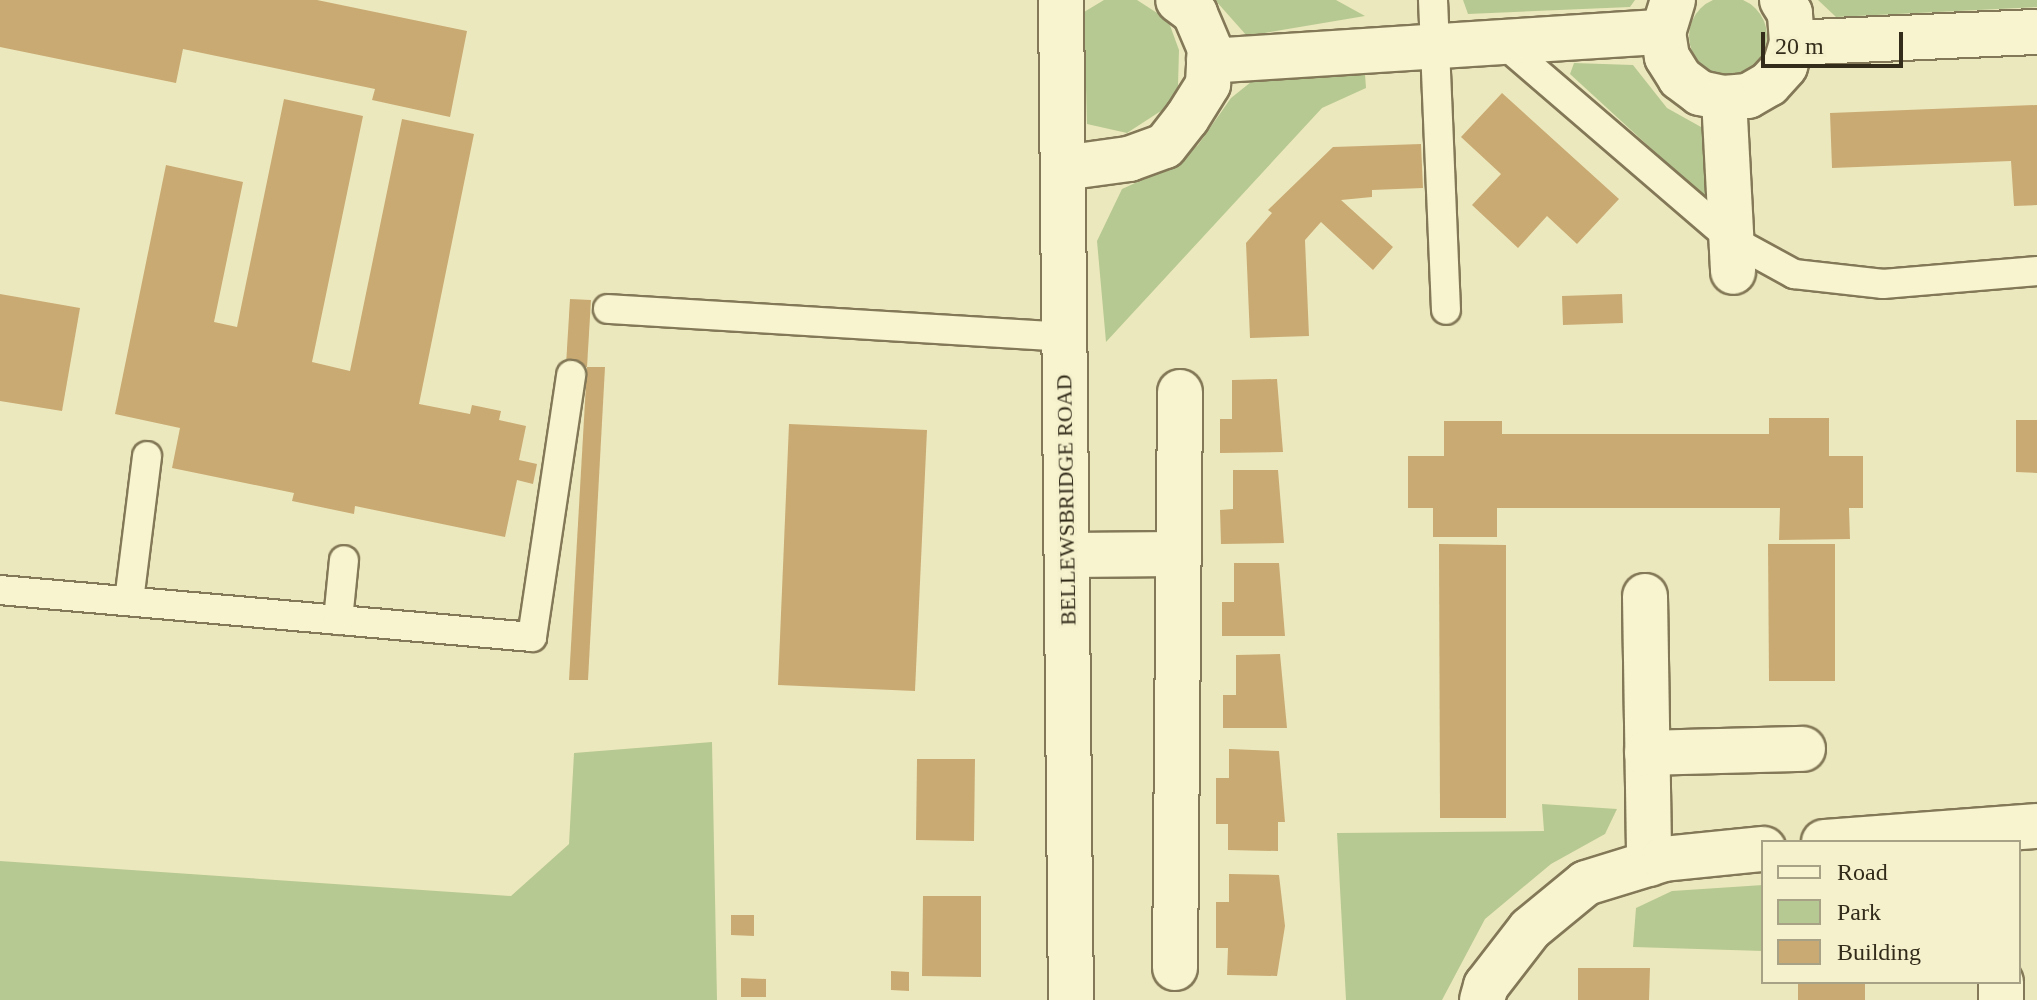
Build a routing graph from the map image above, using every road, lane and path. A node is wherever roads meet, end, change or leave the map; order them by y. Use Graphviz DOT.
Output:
graph roads {
  1 [pos="1061,0"];
  2 [pos="1178,0"];
  3 [pos="1433,0"];
  4 [pos="1782,0"];
  5 [pos="1668,16"];
  6 [pos="2037,32"];
  7 [pos="1503,43"];
  8 [pos="1792,43"];
  9 [pos="1435,47"];
  10 [pos="1209,61"];
  11 [pos="1724,98"];
  12 [pos="1063,168"];
  13 [pos="1732,256"];
  14 [pos="2037,271"];
  15 [pos="608,309"];
  16 [pos="1446,310"];
  17 [pos="1065,337"];
  18 [pos="571,375"];
  19 [pos="1180,392"];
  20 [pos="147,456"];
  21 [pos="1179,554"];
  22 [pos="1067,555"];
  23 [pos="344,560"];
  24 [pos="0,590"];
  25 [pos="1645,596"];
  26 [pos="129,601"];
  27 [pos="338,620"];
  28 [pos="1803,749"];
  29 [pos="1647,753"];
  30 [pos="2012,832"];
  31 [pos="1862,840"];
  32 [pos="1761,849"];
  33 [pos="1649,864"];
  34 [pos="1175,968"];
  35 [pos="1071,1000"];
  36 [pos="1482,1000"];
  1 -- 12 [label="street, BELLEWSBRIDGE ROAD"];
  2 -- 10 [label="street"];
  3 -- 9 [label="lane"];
  4 -- 8 [label="street"];
  5 -- 7 [label="street"];
  5 -- 11 [label="street"];
  6 -- 8 [label="street"];
  7 -- 9 [label="street"];
  7 -- 13 [label="lane"];
  8 -- 11 [label="street"];
  9 -- 10 [label="street"];
  9 -- 16 [label="lane"];
  10 -- 12 [label="street"];
  11 -- 13 [label="street"];
  12 -- 17 [label="street, BELLEWSBRIDGE ROAD"];
  13 -- 14 [label="lane"];
  15 -- 17 [label="lane"];
  17 -- 22 [label="street, BELLEWSBRIDGE ROAD"];
  18 -- 27 [label="lane"];
  19 -- 21 [label="street"];
  20 -- 26 [label="lane"];
  21 -- 22 [label="street"];
  21 -- 34 [label="street"];
  22 -- 35 [label="street, BELLEWSBRIDGE ROAD"];
  23 -- 27 [label="lane"];
  24 -- 26 [label="lane"];
  25 -- 29 [label="street"];
  26 -- 27 [label="lane"];
  28 -- 29 [label="street"];
  29 -- 33 [label="street"];
  30 -- 31 [label="street"];
  32 -- 33 [label="street"];
  33 -- 36 [label="street"];
}
